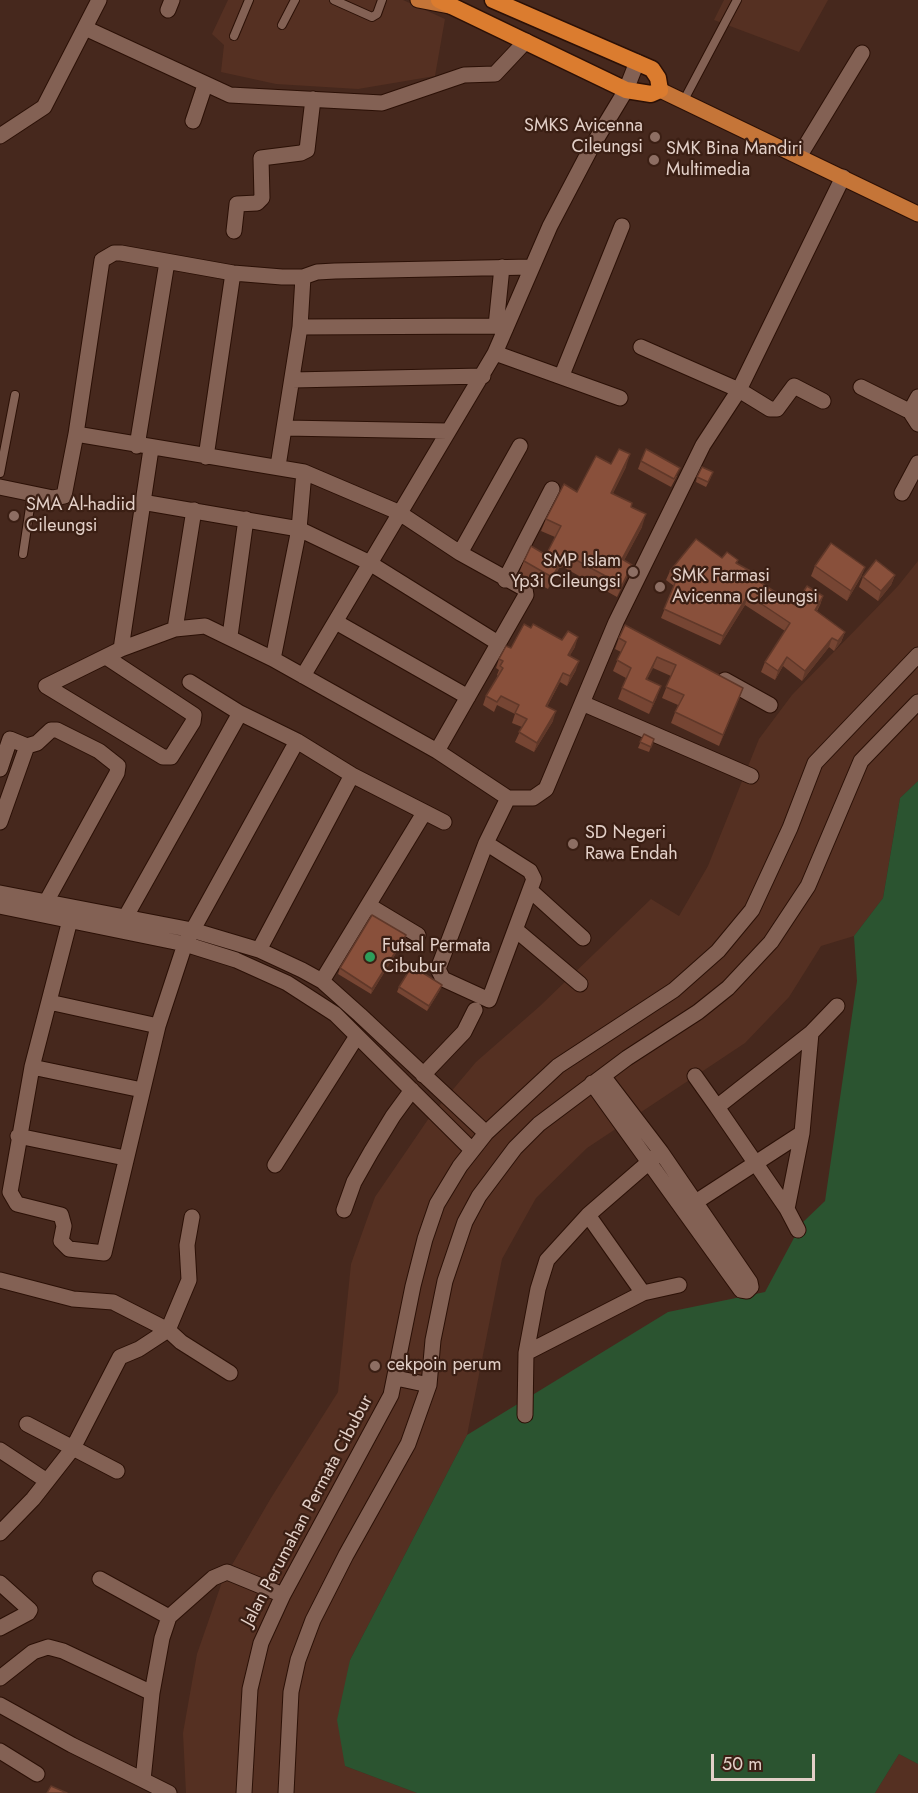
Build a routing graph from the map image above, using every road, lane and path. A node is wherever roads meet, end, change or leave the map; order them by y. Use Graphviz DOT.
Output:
graph roads {
  1 [pos="99,0"];
  2 [pos="249,0"];
  3 [pos="295,0"];
  4 [pos="334,0"];
  5 [pos="382,0"];
  6 [pos="418,0"];
  7 [pos="493,0"];
  8 [pos="737,0"];
  9 [pos="446,3"];
  10 [pos="282,25"];
  11 [pos="84,28"];
  12 [pos="234,36"];
  13 [pos="526,41"];
  14 [pos="862,53"];
  15 [pos="637,62"];
  16 [pos="205,85"];
  17 [pos="626,90"];
  18 [pos="660,90"];
  19 [pos="313,99"];
  20 [pos="684,100"];
  21 [pos="193,121"];
  22 [pos="0,136"];
  23 [pos="800,155"];
  24 [pos="843,177"];
  25 [pos="918,214"];
  26 [pos="622,226"];
  27 [pos="234,231"];
  28 [pos="166,262"];
  29 [pos="502,267"];
  30 [pos="531,267"];
  31 [pos="232,273"];
  32 [pos="303,277"];
  33 [pos="300,327"];
  34 [pos="501,327"];
  35 [pos="641,347"];
  36 [pos="495,353"];
  37 [pos="561,375"];
  38 [pos="483,376"];
  39 [pos="292,380"];
  40 [pos="861,387"];
  41 [pos="739,390"];
  42 [pos="15,395"];
  43 [pos="918,397"];
  44 [pos="620,398"];
  45 [pos="823,400"];
  46 [pos="909,410"];
  47 [pos="918,424"];
  48 [pos="285,428"];
  49 [pos="447,431"];
  50 [pos="76,434"];
  51 [pos="520,446"];
  52 [pos="144,447"];
  53 [pos="206,457"];
  54 [pos="918,463"];
  55 [pos="278,466"];
  56 [pos="0,472"];
  57 [pos="304,472"];
  58 [pos="0,487"];
  59 [pos="552,489"];
  60 [pos="32,494"];
  61 [pos="903,494"];
  62 [pos="142,501"];
  63 [pos="194,510"];
  64 [pos="398,512"];
  65 [pos="246,519"];
  66 [pos="298,529"];
  67 [pos="460,553"];
  68 [pos="23,554"];
  69 [pos="368,562"];
  70 [pos="505,579"];
  71 [pos="336,622"];
  72 [pos="175,629"];
  73 [pos="230,636"];
  74 [pos="498,643"];
  75 [pos="122,649"];
  76 [pos="918,655"];
  77 [pos="106,657"];
  78 [pos="273,659"];
  79 [pos="716,675"];
  80 [pos="303,676"];
  81 [pos="190,682"];
  82 [pos="468,697"];
  83 [pos="918,702"];
  84 [pos="582,703"];
  85 [pos="770,705"];
  86 [pos="240,713"];
  87 [pos="297,741"];
  88 [pos="27,746"];
  89 [pos="436,751"];
  90 [pos="0,769"];
  91 [pos="352,775"];
  92 [pos="751,776"];
  93 [pos="508,798"];
  94 [pos="424,813"];
  95 [pos="0,822"];
  96 [pos="444,822"];
  97 [pos="486,843"];
  98 [pos="531,891"];
  99 [pos="0,893"];
  100 [pos="46,902"];
  101 [pos="368,905"];
  102 [pos="0,906"];
  103 [pos="125,918"];
  104 [pos="70,920"];
  105 [pos="516,930"];
  106 [pos="418,935"];
  107 [pos="189,937"];
  108 [pos="582,938"];
  109 [pos="260,950"];
  110 [pos="322,981"];
  111 [pos="580,984"];
  112 [pos="49,1002"];
  113 [pos="837,1006"];
  114 [pos="476,1010"];
  115 [pos="158,1026"];
  116 [pos="811,1033"];
  117 [pos="357,1036"];
  118 [pos="32,1067"];
  119 [pos="423,1076"];
  120 [pos="695,1076"];
  121 [pos="598,1080"];
  122 [pos="142,1090"];
  123 [pos="412,1090"];
  124 [pos="717,1107"];
  125 [pos="486,1133"];
  126 [pos="802,1133"];
  127 [pos="18,1136"];
  128 [pos="471,1149"];
  129 [pos="655,1157"];
  130 [pos="125,1158"];
  131 [pos="755,1162"];
  132 [pos="276,1165"];
  133 [pos="689,1206"];
  134 [pos="787,1209"];
  135 [pos="344,1210"];
  136 [pos="588,1215"];
  137 [pos="192,1217"];
  138 [pos="798,1230"];
  139 [pos="0,1280"];
  140 [pos="679,1285"];
  141 [pos="643,1293"];
  142 [pos="168,1330"];
  143 [pos="526,1353"];
  144 [pos="230,1372"];
  145 [pos="401,1379"];
  146 [pos="425,1384"];
  147 [pos="525,1415"];
  148 [pos="27,1424"];
  149 [pos="72,1448"];
  150 [pos="0,1450"];
  151 [pos="117,1471"];
  152 [pos="47,1481"];
  153 [pos="0,1533"];
  154 [pos="100,1579"];
  155 [pos="0,1583"];
  156 [pos="283,1595"];
  157 [pos="169,1617"];
  158 [pos="0,1628"];
  159 [pos="0,1678"];
  160 [pos="152,1693"];
  161 [pos="0,1705"];
  162 [pos="0,1751"];
  163 [pos="37,1774"];
  164 [pos="143,1780"];
  165 [pos="169,1793"];
  166 [pos="244,1793"];
  167 [pos="286,1793"];
  1 -- 11 [label="street"];
  2 -- 12 [label="lane"];
  3 -- 10 [label="lane"];
  4 -- 5 [label="lane"];
  6 -- 9 [label="main road"];
  7 -- 15 [label="highway"];
  8 -- 20 [label="lane"];
  9 -- 13 [label="highway"];
  11 -- 16 [label="street"];
  11 -- 22 [label="street"];
  13 -- 17 [label="highway"];
  13 -- 19 [label="street"];
  14 -- 23 [label="street"];
  15 -- 17 [label="street"];
  15 -- 18 [label="highway"];
  16 -- 19 [label="street"];
  16 -- 21 [label="street"];
  17 -- 18 [label="highway"];
  17 -- 30 [label="street"];
  18 -- 20 [label="main road"];
  19 -- 27 [label="street"];
  20 -- 23 [label="main road"];
  23 -- 24 [label="main road"];
  24 -- 25 [label="main road"];
  24 -- 41 [label="street"];
  26 -- 37 [label="street"];
  28 -- 31 [label="street"];
  28 -- 50 [label="street"];
  28 -- 52 [label="street"];
  29 -- 30 [label="street"];
  29 -- 32 [label="street"];
  29 -- 34 [label="street"];
  30 -- 34 [label="street"];
  31 -- 32 [label="street"];
  31 -- 53 [label="street"];
  32 -- 33 [label="street"];
  33 -- 34 [label="street"];
  33 -- 39 [label="street"];
  34 -- 36 [label="street"];
  35 -- 41 [label="street"];
  36 -- 37 [label="street"];
  36 -- 38 [label="street"];
  37 -- 44 [label="street"];
  38 -- 39 [label="street"];
  38 -- 49 [label="street"];
  39 -- 48 [label="street"];
  40 -- 46 [label="street"];
  41 -- 45 [label="street"];
  41 -- 84 [label="street"];
  42 -- 56 [label="lane"];
  43 -- 46 [label="street"];
  46 -- 47 [label="street"];
  48 -- 49 [label="street"];
  48 -- 55 [label="street"];
  49 -- 64 [label="street"];
  50 -- 52 [label="street"];
  50 -- 60 [label="street"];
  51 -- 67 [label="street"];
  52 -- 53 [label="street"];
  52 -- 62 [label="street"];
  53 -- 55 [label="street"];
  54 -- 61 [label="street"];
  55 -- 57 [label="street"];
  57 -- 64 [label="street"];
  57 -- 66 [label="street"];
  58 -- 60 [label="street"];
  59 -- 70 [label="street"];
  60 -- 68 [label="lane"];
  62 -- 63 [label="street"];
  62 -- 75 [label="street"];
  63 -- 65 [label="street"];
  63 -- 72 [label="street"];
  64 -- 67 [label="street"];
  64 -- 69 [label="street"];
  65 -- 66 [label="street"];
  65 -- 73 [label="street"];
  66 -- 69 [label="street"];
  66 -- 78 [label="street"];
  67 -- 70 [label="street"];
  69 -- 71 [label="street"];
  69 -- 74 [label="street"];
  70 -- 74 [label="street"];
  71 -- 80 [label="street"];
  71 -- 82 [label="street"];
  72 -- 73 [label="street"];
  72 -- 75 [label="street"];
  73 -- 78 [label="street"];
  74 -- 82 [label="street"];
  75 -- 77 [label="street"];
  76 -- 125 [label="street, Jalan Perumahan Permata Cibubur"];
  77 -- 77 [label="street"];
  78 -- 80 [label="street"];
  79 -- 85 [label="street"];
  80 -- 89 [label="street"];
  81 -- 86 [label="street"];
  82 -- 89 [label="street"];
  83 -- 121 [label="street"];
  84 -- 92 [label="street"];
  84 -- 93 [label="street"];
  86 -- 87 [label="street"];
  86 -- 103 [label="street"];
  87 -- 91 [label="street"];
  87 -- 107 [label="street"];
  88 -- 90 [label="street"];
  88 -- 95 [label="street"];
  88 -- 100 [label="street"];
  89 -- 93 [label="street"];
  91 -- 94 [label="street"];
  91 -- 109 [label="street"];
  93 -- 97 [label="street"];
  94 -- 96 [label="street"];
  94 -- 101 [label="street"];
  97 -- 98 [label="street"];
  97 -- 105 [label="street"];
  98 -- 105 [label="street"];
  98 -- 108 [label="street"];
  99 -- 100 [label="street"];
  100 -- 103 [label="street"];
  101 -- 106 [label="street"];
  101 -- 110 [label="street"];
  102 -- 104 [label="street"];
  103 -- 107 [label="street"];
  104 -- 107 [label="street"];
  104 -- 112 [label="street"];
  105 -- 111 [label="street"];
  107 -- 109 [label="street"];
  107 -- 115 [label="street"];
  107 -- 117 [label="street"];
  109 -- 110 [label="street"];
  110 -- 119 [label="street"];
  112 -- 115 [label="street"];
  112 -- 118 [label="street"];
  113 -- 116 [label="street"];
  114 -- 119 [label="street"];
  115 -- 122 [label="street"];
  116 -- 124 [label="street"];
  116 -- 126 [label="street"];
  117 -- 123 [label="street"];
  117 -- 132 [label="street"];
  118 -- 122 [label="street"];
  118 -- 127 [label="street"];
  119 -- 125 [label="street"];
  120 -- 124 [label="street"];
  121 -- 129 [label="street"];
  121 -- 146 [label="street"];
  122 -- 130 [label="street"];
  123 -- 128 [label="street"];
  123 -- 135 [label="street"];
  124 -- 131 [label="street"];
  125 -- 128 [label="street, Jalan Perumahan Permata Cibubur"];
  126 -- 131 [label="street"];
  126 -- 134 [label="street"];
  127 -- 130 [label="street"];
  127 -- 130 [label="street"];
  128 -- 145 [label="street, Jalan Perumahan Permata Cibubur"];
  129 -- 133 [label="street"];
  129 -- 136 [label="street"];
  131 -- 133 [label="street"];
  131 -- 134 [label="street"];
  133 -- 133 [label="street"];
  134 -- 138 [label="street"];
  136 -- 141 [label="street"];
  136 -- 143 [label="street"];
  137 -- 142 [label="street"];
  139 -- 142 [label="street"];
  140 -- 141 [label="street"];
  141 -- 143 [label="street"];
  142 -- 144 [label="street"];
  142 -- 149 [label="street"];
  143 -- 147 [label="street"];
  145 -- 146 [label="street"];
  145 -- 156 [label="street, Jalan Perumahan Permata Cibubur"];
  146 -- 167 [label="street"];
  148 -- 149 [label="street"];
  149 -- 151 [label="street"];
  149 -- 152 [label="street"];
  150 -- 152 [label="street"];
  152 -- 153 [label="street"];
  154 -- 157 [label="street"];
  155 -- 158 [label="street"];
  156 -- 157 [label="street"];
  156 -- 166 [label="street, Jalan Perumahan Permata Cibubur"];
  157 -- 160 [label="street"];
  159 -- 160 [label="street"];
  160 -- 164 [label="street"];
  161 -- 164 [label="street"];
  162 -- 163 [label="street"];
  164 -- 165 [label="street"];
}
